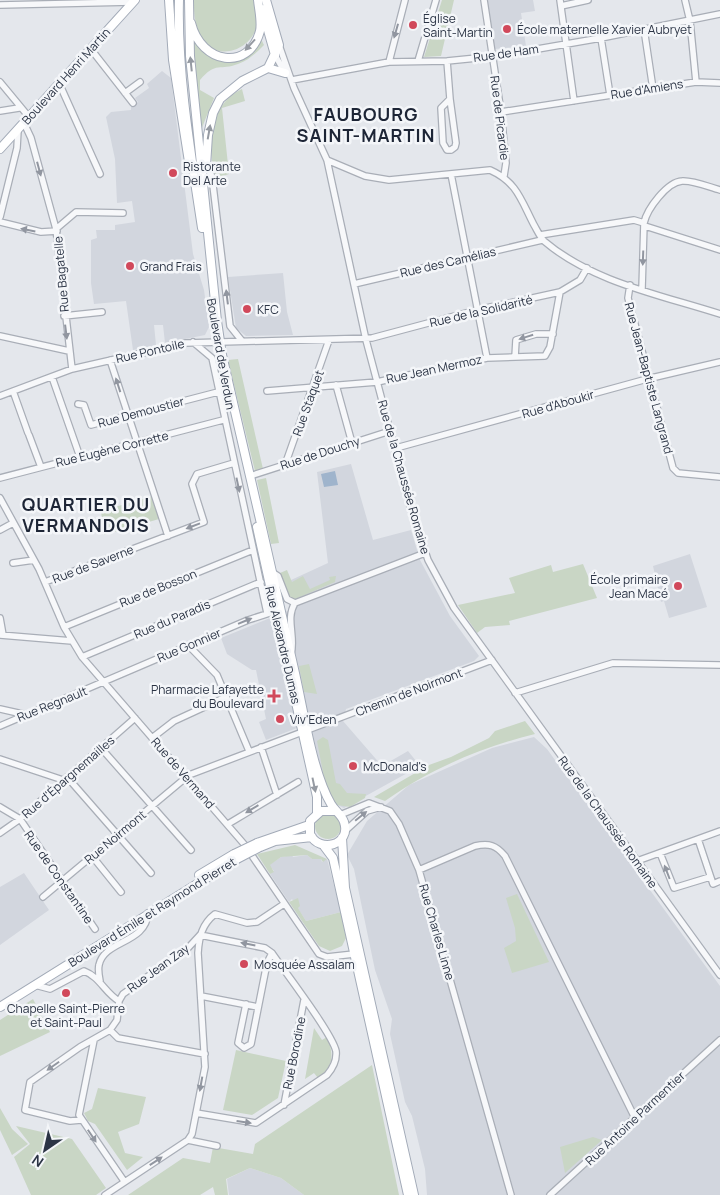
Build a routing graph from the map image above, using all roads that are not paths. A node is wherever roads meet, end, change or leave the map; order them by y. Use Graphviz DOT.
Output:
graph roads {
  1 [pos="169,0"];
  2 [pos="179,0"];
  3 [pos="189,0"];
  4 [pos="258,0"];
  5 [pos="266,0"];
  6 [pos="405,0"];
  7 [pos="436,0"];
  8 [pos="484,0"];
  9 [pos="588,0"];
  10 [pos="685,0"];
  11 [pos="133,1"];
  12 [pos="560,3"];
  13 [pos="0,5"];
  14 [pos="189,13"];
  15 [pos="720,14"];
  16 [pos="690,21"];
  17 [pos="644,29"];
  18 [pos="600,38"];
  19 [pos="566,44"];
  20 [pos="279,45"];
  21 [pos="90,48"];
  22 [pos="275,55"];
  23 [pos="492,56"];
  24 [pos="418,61"];
  25 [pos="447,61"];
  26 [pos="389,62"];
  27 [pos="268,68"];
  28 [pos="285,73"];
  29 [pos="292,80"];
  30 [pos="0,82"];
  31 [pos="140,82"];
  32 [pos="696,82"];
  33 [pos="59,83"];
  34 [pos="720,83"];
  35 [pos="653,89"];
  36 [pos="126,93"];
  37 [pos="610,95"];
  38 [pos="450,99"];
  39 [pos="574,101"];
  40 [pos="133,103"];
  41 [pos="19,108"];
  42 [pos="0,111"];
  43 [pos="501,112"];
  44 [pos="26,120"];
  45 [pos="18,130"];
  46 [pos="0,149"];
  47 [pos="327,160"];
  48 [pos="206,164"];
  49 [pos="100,174"];
  50 [pos="451,174"];
  51 [pos="504,176"];
  52 [pos="195,183"];
  53 [pos="720,190"];
  54 [pos="205,198"];
  55 [pos="123,213"];
  56 [pos="0,217"];
  57 [pos="0,222"];
  58 [pos="645,225"];
  59 [pos="57,230"];
  60 [pos="541,237"];
  61 [pos="720,250"];
  62 [pos="466,258"];
  63 [pos="587,268"];
  64 [pos="354,284"];
  65 [pos="630,285"];
  66 [pos="642,289"];
  67 [pos="560,292"];
  68 [pos="477,310"];
  69 [pos="102,312"];
  70 [pos="720,314"];
  71 [pos="64,316"];
  72 [pos="553,334"];
  73 [pos="0,336"];
  74 [pos="329,340"];
  75 [pos="366,340"];
  76 [pos="194,342"];
  77 [pos="218,342"];
  78 [pos="242,342"];
  79 [pos="69,351"];
  80 [pos="515,357"];
  81 [pos="487,358"];
  82 [pos="110,360"];
  83 [pos="720,362"];
  84 [pos="72,370"];
  85 [pos="52,377"];
  86 [pos="649,378"];
  87 [pos="377,382"];
  88 [pos="336,385"];
  89 [pos="314,387"];
  90 [pos="13,391"];
  91 [pos="267,391"];
  92 [pos="218,392"];
  93 [pos="0,396"];
  94 [pos="78,404"];
  95 [pos="129,416"];
  96 [pos="223,420"];
  97 [pos="390,431"];
  98 [pos="137,442"];
  99 [pos="352,443"];
  100 [pos="396,448"];
  101 [pos="80,456"];
  102 [pos="234,463"];
  103 [pos="285,464"];
  104 [pos="41,467"];
  105 [pos="248,476"];
  106 [pos="720,477"];
  107 [pos="0,478"];
  108 [pos="0,498"];
  109 [pos="13,523"];
  110 [pos="0,530"];
  111 [pos="168,536"];
  112 [pos="253,550"];
  113 [pos="425,553"];
  114 [pos="34,560"];
  115 [pos="13,563"];
  116 [pos="272,572"];
  117 [pos="45,582"];
  118 [pos="261,582"];
  119 [pos="295,603"];
  120 [pos="276,611"];
  121 [pos="267,612"];
  122 [pos="0,618"];
  123 [pos="64,627"];
  124 [pos="2,635"];
  125 [pos="72,641"];
  126 [pos="188,645"];
  127 [pos="291,655"];
  128 [pos="82,657"];
  129 [pos="492,660"];
  130 [pos="720,665"];
  131 [pos="104,683"];
  132 [pos="515,693"];
  133 [pos="226,697"];
  134 [pos="0,709"];
  135 [pos="27,714"];
  136 [pos="135,718"];
  137 [pos="0,726"];
  138 [pos="305,731"];
  139 [pos="152,738"];
  140 [pos="261,747"];
  141 [pos="101,748"];
  142 [pos="249,751"];
  143 [pos="0,759"];
  144 [pos="187,777"];
  145 [pos="65,778"];
  146 [pos="298,782"];
  147 [pos="277,795"];
  148 [pos="152,806"];
  149 [pos="0,807"];
  150 [pos="381,807"];
  151 [pos="316,813"];
  152 [pos="337,813"];
  153 [pos="20,819"];
  154 [pos="228,824"];
  155 [pos="309,825"];
  156 [pos="720,831"];
  157 [pos="0,833"];
  158 [pos="118,835"];
  159 [pos="343,835"];
  160 [pos="312,837"];
  161 [pos="698,840"];
  162 [pos="259,845"];
  163 [pos="324,846"];
  164 [pos="191,850"];
  165 [pos="660,853"];
  166 [pos="92,856"];
  167 [pos="235,857"];
  168 [pos="637,861"];
  169 [pos="420,870"];
  170 [pos="151,873"];
  171 [pos="710,876"];
  172 [pos="63,881"];
  173 [pos="720,881"];
  174 [pos="120,892"];
  175 [pos="43,898"];
  176 [pos="284,904"];
  177 [pos="148,913"];
  178 [pos="95,929"];
  179 [pos="200,935"];
  180 [pos="272,953"];
  181 [pos="357,954"];
  182 [pos="720,974"];
  183 [pos="100,981"];
  184 [pos="35,985"];
  185 [pos="202,996"];
  186 [pos="304,1000"];
  187 [pos="0,1001"];
  188 [pos="119,1001"];
  189 [pos="246,1004"];
  190 [pos="0,1007"];
  191 [pos="258,1007"];
  192 [pos="110,1030"];
  193 [pos="94,1040"];
  194 [pos="720,1040"];
  195 [pos="205,1054"];
  196 [pos="284,1104"];
  197 [pos="196,1113"];
  198 [pos="635,1118"];
  199 [pos="82,1120"];
  200 [pos="188,1140"];
  201 [pos="217,1146"];
  202 [pos="124,1182"];
  203 [pos="105,1195"];
  204 [pos="408,1195"];
  205 [pos="414,1195"];
  206 [pos="511,1195"];
  207 [pos="550,1195"];
  1 -- 52 [label="main road"];
  2 -- 52 [label="main road"];
  3 -- 14 [label="main road"];
  4 -- 14 [label="main road, one-way"];
  4 -- 22 [label="main road, Rue de la Chaussée Romaine"];
  5 -- 20 [label="main road, Rue de la Chaussée Romaine"];
  6 -- 26 [label="street, one-way"];
  7 -- 24 [label="street"];
  8 -- 23 [label="street, Rue de Picardie"];
  9 -- 12 [label="street"];
  10 -- 16 [label="street"];
  11 -- 13 [label="street"];
  11 -- 21 [label="main road, Boulevard Henri Martin"];
  12 -- 19 [label="street"];
  54 -- 14 [label="main road, one-way"];
  15 -- 16 [label="street, Rue de Ham"];
  16 -- 17 [label="street, Rue de Ham"];
  16 -- 32 [label="street"];
  17 -- 18 [label="street, Rue de Ham"];
  17 -- 35 [label="street"];
  18 -- 19 [label="street, Rue de Ham"];
  18 -- 37 [label="street"];
  19 -- 23 [label="street, Rue de Ham"];
  19 -- 39 [label="street"];
  20 -- 22 [label="main road"];
  20 -- 29 [label="street, Rue de la Chaussée Romaine"];
  21 -- 33 [label="main road, Boulevard Henri Martin"];
  21 -- 36 [label="street"];
  22 -- 27 [label="main road"];
  22 -- 28 [label="street, Rue de la Chaussée Romaine"];
  23 -- 25 [label="street, Rue de Ham"];
  23 -- 43 [label="street, Rue de Picardie"];
  24 -- 25 [label="street, Rue de Ham"];
  24 -- 26 [label="street, Rue de Ham"];
  25 -- 38 [label="street"];
  26 -- 29 [label="street, Rue de Ham"];
  27 -- 28 [label="main road"];
  48 -- 27 [label="main road, one-way"];
  28 -- 29 [label="street, Rue de la Chaussée Romaine"];
  29 -- 47 [label="street, Rue de la Chaussée Romaine"];
  30 -- 41 [label="street"];
  31 -- 36 [label="street"];
  32 -- 34 [label="street, Rue d'Amiens"];
  32 -- 35 [label="street, Rue d'Amiens"];
  33 -- 44 [label="main road, Boulevard Henri Martin"];
  33 -- 49 [label="street"];
  35 -- 37 [label="street, Rue d'Amiens"];
  36 -- 40 [label="street"];
  37 -- 39 [label="street, Rue d'Amiens"];
  38 -- 38 [label="street"];
  39 -- 43 [label="street, Rue d'Amiens"];
  41 -- 42 [label="street"];
  41 -- 44 [label="street"];
  43 -- 51 [label="street, Rue de Picardie"];
  44 -- 45 [label="main road, Boulevard Henri Martin"];
  44 -- 59 [label="street, Rue Bagatelle, one-way"];
  45 -- 46 [label="main road, Boulevard Henri Martin"];
  45 -- 56 [label="street"];
  47 -- 50 [label="street"];
  47 -- 64 [label="street, Rue de la Chaussée Romaine"];
  48 -- 54 [label="main road"];
  78 -- 48 [label="street, Boulevard de Verdun, one-way"];
  50 -- 51 [label="street"];
  50 -- 62 [label="street"];
  51 -- 60 [label="street"];
  52 -- 77 [label="main road, Boulevard de Verdun"];
  53 -- 58 [label="street"];
  54 -- 77 [label="main road"];
  55 -- 59 [label="street"];
  59 -- 57 [label="street, one-way"];
  58 -- 60 [label="street, Rue des Camélias"];
  58 -- 61 [label="street, Rue des Camélias"];
  58 -- 66 [label="street, one-way"];
  59 -- 71 [label="street, Rue Bagatelle"];
  60 -- 62 [label="street, Rue des Camélias"];
  60 -- 63 [label="street"];
  62 -- 64 [label="street, Rue des Camélias"];
  62 -- 68 [label="street"];
  63 -- 65 [label="street"];
  63 -- 67 [label="street, Rue de la Solidarité"];
  64 -- 75 [label="street, Rue de la Chaussée Romaine"];
  65 -- 66 [label="street"];
  65 -- 86 [label="street, Rue Jean-Baptiste Langrand"];
  66 -- 70 [label="street"];
  67 -- 68 [label="street, Rue de la Solidarité"];
  67 -- 72 [label="street, Rue Jean Mermoz"];
  68 -- 75 [label="street, Rue de la Solidarité"];
  68 -- 81 [label="street"];
  69 -- 71 [label="street"];
  71 -- 79 [label="street, Rue Bagatelle, one-way"];
  72 -- 80 [label="street, Rue Jean Mermoz"];
  72 -- 80 [label="street, one-way"];
  73 -- 79 [label="street"];
  74 -- 75 [label="street, Rue Pontoile"];
  74 -- 78 [label="street, Rue Pontoile"];
  74 -- 89 [label="street, Rue Staquet"];
  75 -- 87 [label="street, Rue de la Chaussée Romaine"];
  76 -- 77 [label="street, Rue Pontoile"];
  76 -- 82 [label="street, Rue Pontoile"];
  76 -- 92 [label="street, Rue Alexandre Dumas"];
  77 -- 78 [label="street, Rue Pontoile"];
  77 -- 105 [label="main road, Boulevard de Verdun"];
  79 -- 84 [label="street, Rue Bagatelle"];
  80 -- 81 [label="street, Rue Jean Mermoz"];
  81 -- 87 [label="street, Rue Jean Mermoz"];
  82 -- 84 [label="street, Rue Pontoile"];
  95 -- 82 [label="street, one-way"];
  83 -- 86 [label="street, Rue d'Aboukir"];
  84 -- 85 [label="street, Rue Pontoile"];
  85 -- 90 [label="street, Rue Pontoile"];
  85 -- 101 [label="street"];
  86 -- 100 [label="street, Rue d'Aboukir"];
  86 -- 106 [label="street, Rue Jean-Baptiste Langrand"];
  87 -- 88 [label="street, Rue Jean Mermoz"];
  87 -- 97 [label="street, Rue de la Chaussée Romaine"];
  88 -- 89 [label="street, Rue Jean Mermoz"];
  88 -- 99 [label="street"];
  89 -- 91 [label="street, Rue Jean Mermoz"];
  89 -- 103 [label="street, Rue Staquet"];
  90 -- 93 [label="street, Rue Pontoile"];
  90 -- 104 [label="street"];
  92 -- 95 [label="street, Rue Demoustier"];
  92 -- 96 [label="street, Rue Alexandre Dumas"];
  94 -- 95 [label="street, Rue Demoustier"];
  95 -- 98 [label="street"];
  96 -- 98 [label="street, Rue Eugène Corrette"];
  96 -- 102 [label="street, Rue Alexandre Dumas"];
  97 -- 99 [label="street, Rue de Douchy"];
  97 -- 100 [label="street, Rue de la Chaussée Romaine"];
  98 -- 101 [label="street, Rue Eugène Corrette"];
  98 -- 111 [label="street"];
  99 -- 103 [label="street, Rue de Douchy"];
  100 -- 113 [label="street, Rue de la Chaussée Romaine"];
  101 -- 104 [label="street, Rue Eugène Corrette"];
  102 -- 111 [label="street, Rue de Saverne, one-way"];
  102 -- 112 [label="street, Rue Alexandre Dumas, one-way"];
  103 -- 105 [label="street, Rue de Douchy"];
  104 -- 107 [label="street, Rue Eugène Corrette"];
  105 -- 116 [label="main road"];
  105 -- 120 [label="main road, Rue Alexandre Dumas"];
  108 -- 109 [label="street, Rue de Vermand"];
  109 -- 110 [label="street"];
  109 -- 114 [label="street, Rue de Vermand"];
  111 -- 117 [label="street, Rue de Saverne"];
  112 -- 118 [label="street, Rue Alexandre Dumas"];
  112 -- 123 [label="street, Rue de Bosson"];
  113 -- 119 [label="street"];
  113 -- 129 [label="street, Rue de la Chaussée Romaine"];
  114 -- 115 [label="street"];
  114 -- 117 [label="street, Rue de Vermand"];
  116 -- 119 [label="street"];
  116 -- 127 [label="main road"];
  117 -- 123 [label="street, Rue de Vermand"];
  118 -- 121 [label="street, Rue Alexandre Dumas"];
  118 -- 128 [label="street, Rue du Paradis"];
  119 -- 127 [label="street"];
  120 -- 121 [label="street, Rue Gonnier"];
  120 -- 138 [label="main road, Rue Alexandre Dumas"];
  126 -- 121 [label="street, Rue Gonnier, one-way"];
  122 -- 124 [label="street"];
  123 -- 125 [label="street, Rue de Vermand"];
  124 -- 125 [label="street"];
  125 -- 128 [label="street, Rue de Vermand"];
  126 -- 131 [label="street, Rue Gonnier"];
  126 -- 133 [label="street"];
  127 -- 138 [label="main road"];
  128 -- 131 [label="street, Rue de Vermand"];
  129 -- 132 [label="street, Rue de la Chaussée Romaine"];
  129 -- 138 [label="street, Chemin de Noirmont"];
  130 -- 132 [label="street"];
  131 -- 135 [label="street, Rue Regnault"];
  131 -- 136 [label="street, Rue de Vermand"];
  132 -- 168 [label="street, Rue de la Chaussée Romaine"];
  133 -- 139 [label="street"];
  133 -- 142 [label="street"];
  134 -- 135 [label="street"];
  135 -- 137 [label="street, Rue Regnault"];
  136 -- 139 [label="street, Rue de Vermand"];
  136 -- 141 [label="street, Rue d'Épargnemailles"];
  138 -- 140 [label="street, Chemin de Noirmont"];
  138 -- 151 [label="main road, Rue Alexandre Dumas, one-way"];
  138 -- 152 [label="main road"];
  139 -- 144 [label="street, Rue de Vermand"];
  140 -- 142 [label="street, Chemin de Noirmont"];
  140 -- 147 [label="street"];
  141 -- 145 [label="street, Rue d'Épargnemailles"];
  141 -- 148 [label="street"];
  142 -- 144 [label="street, Chemin de Noirmont"];
  143 -- 145 [label="street"];
  144 -- 148 [label="street, Rue Noirmont"];
  144 -- 154 [label="street, Rue de Vermand"];
  145 -- 153 [label="street, Rue d'Épargnemailles"];
  145 -- 158 [label="street"];
  146 -- 147 [label="street"];
  147 -- 154 [label="street, one-way"];
  148 -- 158 [label="street, Rue Noirmont"];
  148 -- 164 [label="street"];
  149 -- 153 [label="street, Rue de Constantine"];
  150 -- 152 [label="street"];
  159 -- 150 [label="street, one-way"];
  150 -- 169 [label="street"];
  151 -- 152 [label="main road"];
  151 -- 155 [label="main road"];
  152 -- 159 [label="main road"];
  153 -- 157 [label="street, Rue d'Épargnemailles"];
  153 -- 172 [label="street, Rue de Constantine"];
  154 -- 176 [label="street, Rue de Vermand"];
  155 -- 160 [label="main road"];
  155 -- 162 [label="main road, Boulevard Émile et Raymond Pierret"];
  156 -- 161 [label="street"];
  158 -- 166 [label="street, Rue Noirmont"];
  158 -- 170 [label="street"];
  159 -- 163 [label="main road"];
  159 -- 181 [label="main road"];
  160 -- 162 [label="main road, Boulevard Émile et Raymond Pierret"];
  160 -- 163 [label="main road"];
  161 -- 165 [label="street"];
  161 -- 171 [label="street"];
  162 -- 167 [label="main road, Boulevard Émile et Raymond Pierret, bridge"];
  163 -- 181 [label="main road"];
  165 -- 168 [label="street"];
  171 -- 165 [label="street, one-way"];
  166 -- 172 [label="street, Rue Noirmont"];
  166 -- 174 [label="street"];
  167 -- 177 [label="main road, Boulevard Émile et Raymond Pierret"];
  167 -- 187 [label="main road, Boulevard Émile et Raymond Pierret"];
  168 -- 182 [label="street, Rue de la Chaussée Romaine"];
  169 -- 198 [label="street, Rue Charles Linne"];
  169 -- 206 [label="street, Rue Charles Linne"];
  171 -- 173 [label="street"];
  172 -- 175 [label="street, Rue Noirmont"];
  172 -- 178 [label="street, Rue de Constantine"];
  176 -- 179 [label="street, Rue Jean Zay"];
  176 -- 181 [label="street, Rue de Vermand"];
  177 -- 183 [label="street"];
  177 -- 184 [label="main road, Boulevard Émile et Raymond Pierret"];
  180 -- 179 [label="street, one-way"];
  179 -- 185 [label="street"];
  179 -- 188 [label="street, Rue Jean Zay"];
  180 -- 186 [label="street"];
  180 -- 191 [label="street"];
  181 -- 204 [label="main road"];
  181 -- 205 [label="main road"];
  183 -- 184 [label="street"];
  183 -- 188 [label="street"];
  184 -- 190 [label="main road, Boulevard Émile et Raymond Pierret"];
  185 -- 189 [label="street"];
  185 -- 195 [label="street"];
  186 -- 196 [label="street, Rue Borodine"];
  186 -- 196 [label="street"];
  188 -- 192 [label="street, Rue Jean Zay"];
  189 -- 191 [label="street"];
  189 -- 191 [label="street"];
  192 -- 193 [label="street"];
  192 -- 195 [label="street"];
  193 -- 199 [label="street"];
  193 -- 199 [label="street, one-way"];
  194 -- 198 [label="street, Rue Antoine Parmentier"];
  195 -- 197 [label="street, one-way"];
  197 -- 196 [label="street, one-way"];
  197 -- 200 [label="street"];
  198 -- 207 [label="street, Rue Antoine Parmentier"];
  199 -- 202 [label="street, one-way"];
  200 -- 201 [label="street"];
  202 -- 200 [label="street, one-way"];
  202 -- 203 [label="street"];
}
